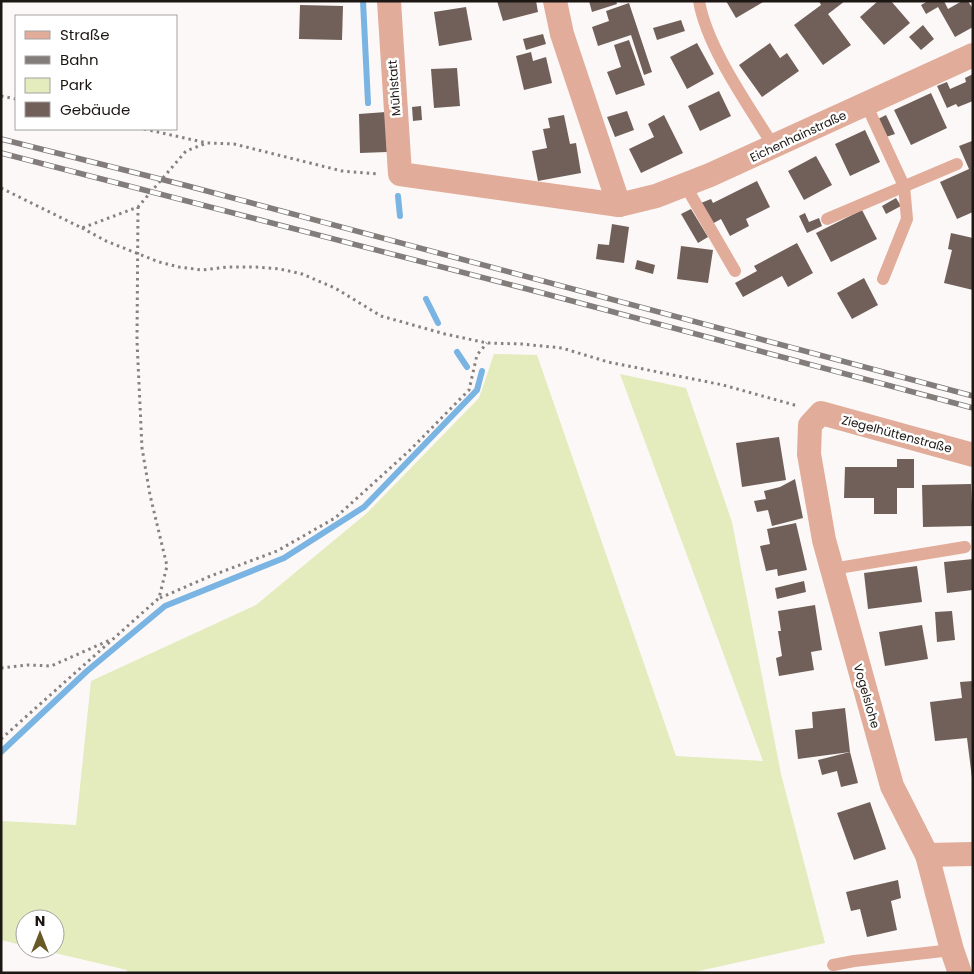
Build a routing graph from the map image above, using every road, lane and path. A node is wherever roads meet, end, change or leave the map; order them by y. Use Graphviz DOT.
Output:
graph roads {
  1 [pos="389,1"];
  2 [pos="555,1"];
  3 [pos="699,1"];
  4 [pos="973,56"];
  5 [pos="1,96"];
  6 [pos="15,100"];
  7 [pos="866,104"];
  8 [pos="148,130"];
  9 [pos="207,143"];
  10 [pos="774,147"];
  11 [pos="957,164"];
  12 [pos="375,174"];
  13 [pos="400,174"];
  14 [pos="684,185"];
  15 [pos="904,186"];
  16 [pos="1,188"];
  17 [pos="619,205"];
  18 [pos="138,207"];
  19 [pos="827,220"];
  20 [pos="82,228"];
  21 [pos="136,253"];
  22 [pos="735,271"];
  23 [pos="883,279"];
  24 [pos="487,343"];
  25 [pos="784,402"];
  26 [pos="821,414"];
  27 [pos="973,455"];
  28 [pos="964,546"];
  29 [pos="832,569"];
  30 [pos="160,598"];
  31 [pos="113,639"];
  32 [pos="1,668"];
  33 [pos="1,740"];
  34 [pos="973,854"];
  35 [pos="927,855"];
  36 [pos="952,950"];
  37 [pos="833,966"];
  38 [pos="960,973"];
  1 -- 13 [label="street, Mühlstatt"];
  2 -- 17 [label="street"];
  3 -- 10 [label="lane"];
  4 -- 7 [label="street, Eichenhainstraße"];
  5 -- 6 [label="path"];
  7 -- 10 [label="street, Eichenhainstraße"];
  7 -- 15 [label="lane"];
  8 -- 9 [label="path"];
  9 -- 12 [label="path"];
  9 -- 18 [label="path"];
  10 -- 14 [label="street, Eichenhainstraße"];
  11 -- 15 [label="lane"];
  13 -- 17 [label="street, Eichenhainstraße"];
  14 -- 17 [label="street, Eichenhainstraße"];
  14 -- 22 [label="lane"];
  15 -- 19 [label="lane"];
  15 -- 23 [label="lane"];
  16 -- 20 [label="path"];
  18 -- 20 [label="path"];
  18 -- 21 [label="path"];
  20 -- 21 [label="path"];
  21 -- 24 [label="path"];
  21 -- 30 [label="path"];
  24 -- 25 [label="path"];
  24 -- 30 [label="path"];
  26 -- 27 [label="street, Ziegelhüttenstraße"];
  26 -- 29 [label="street, Vogelslohe"];
  28 -- 29 [label="lane"];
  29 -- 35 [label="street, Vogelslohe"];
  30 -- 31 [label="path"];
  31 -- 32 [label="path"];
  31 -- 33 [label="path"];
  34 -- 35 [label="street"];
  35 -- 36 [label="street, Vogelslohe"];
  36 -- 37 [label="lane"];
  36 -- 38 [label="street, Vogelslohe"];
}
